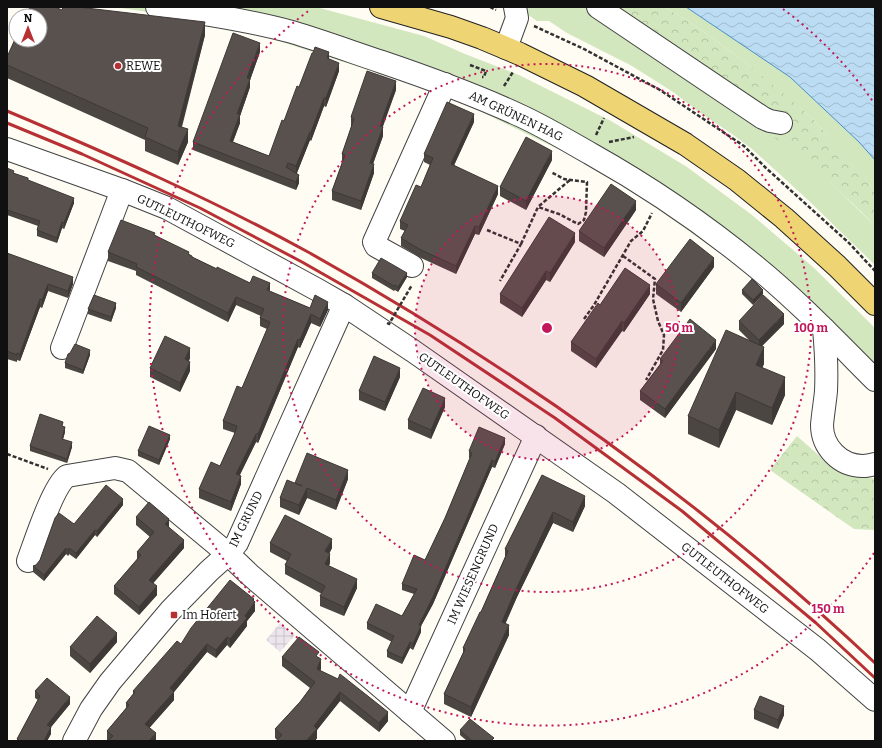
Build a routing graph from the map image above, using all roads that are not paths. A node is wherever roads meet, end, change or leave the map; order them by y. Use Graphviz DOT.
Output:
graph roads {
  1 [pos="157,7"];
  2 [pos="381,7"];
  3 [pos="598,7"];
  4 [pos="516,13"];
  5 [pos="513,51"];
  6 [pos="445,84"];
  7 [pos="781,123"];
  8 [pos="8,154"];
  9 [pos="122,190"];
  10 [pos="412,266"];
  11 [pos="875,304"];
  12 [pos="344,305"];
  13 [pos="824,329"];
  14 [pos="62,348"];
  15 [pos="875,380"];
  16 [pos="536,436"];
  17 [pos="875,464"];
  18 [pos="228,554"];
  19 [pos="28,561"];
  20 [pos="875,700"];
  21 [pos="410,712"];
  22 [pos="74,741"];
  23 [pos="444,741"];
  1 -- 6 [label="street, AM GRÜNEN HAG"];
  2 -- 5 [label="main road"];
  3 -- 7 [label="street"];
  4 -- 5 [label="street"];
  5 -- 11 [label="main road"];
  6 -- 10 [label="street"];
  6 -- 13 [label="street, AM GRÜNEN HAG"];
  8 -- 9 [label="street, GUTLEUTHOFWEG"];
  9 -- 12 [label="street, GUTLEUTHOFWEG"];
  9 -- 14 [label="street"];
  12 -- 16 [label="street, GUTLEUTHOFWEG"];
  12 -- 18 [label="street, IM GRUND"];
  13 -- 15 [label="street, AM GRÜNEN HAG"];
  13 -- 17 [label="street"];
  16 -- 20 [label="street, GUTLEUTHOFWEG"];
  16 -- 21 [label="street, IM WIESENGRUND"];
  18 -- 19 [label="street"];
  18 -- 21 [label="street"];
  18 -- 22 [label="street, IM GRUND"];
  21 -- 23 [label="street"];
}
